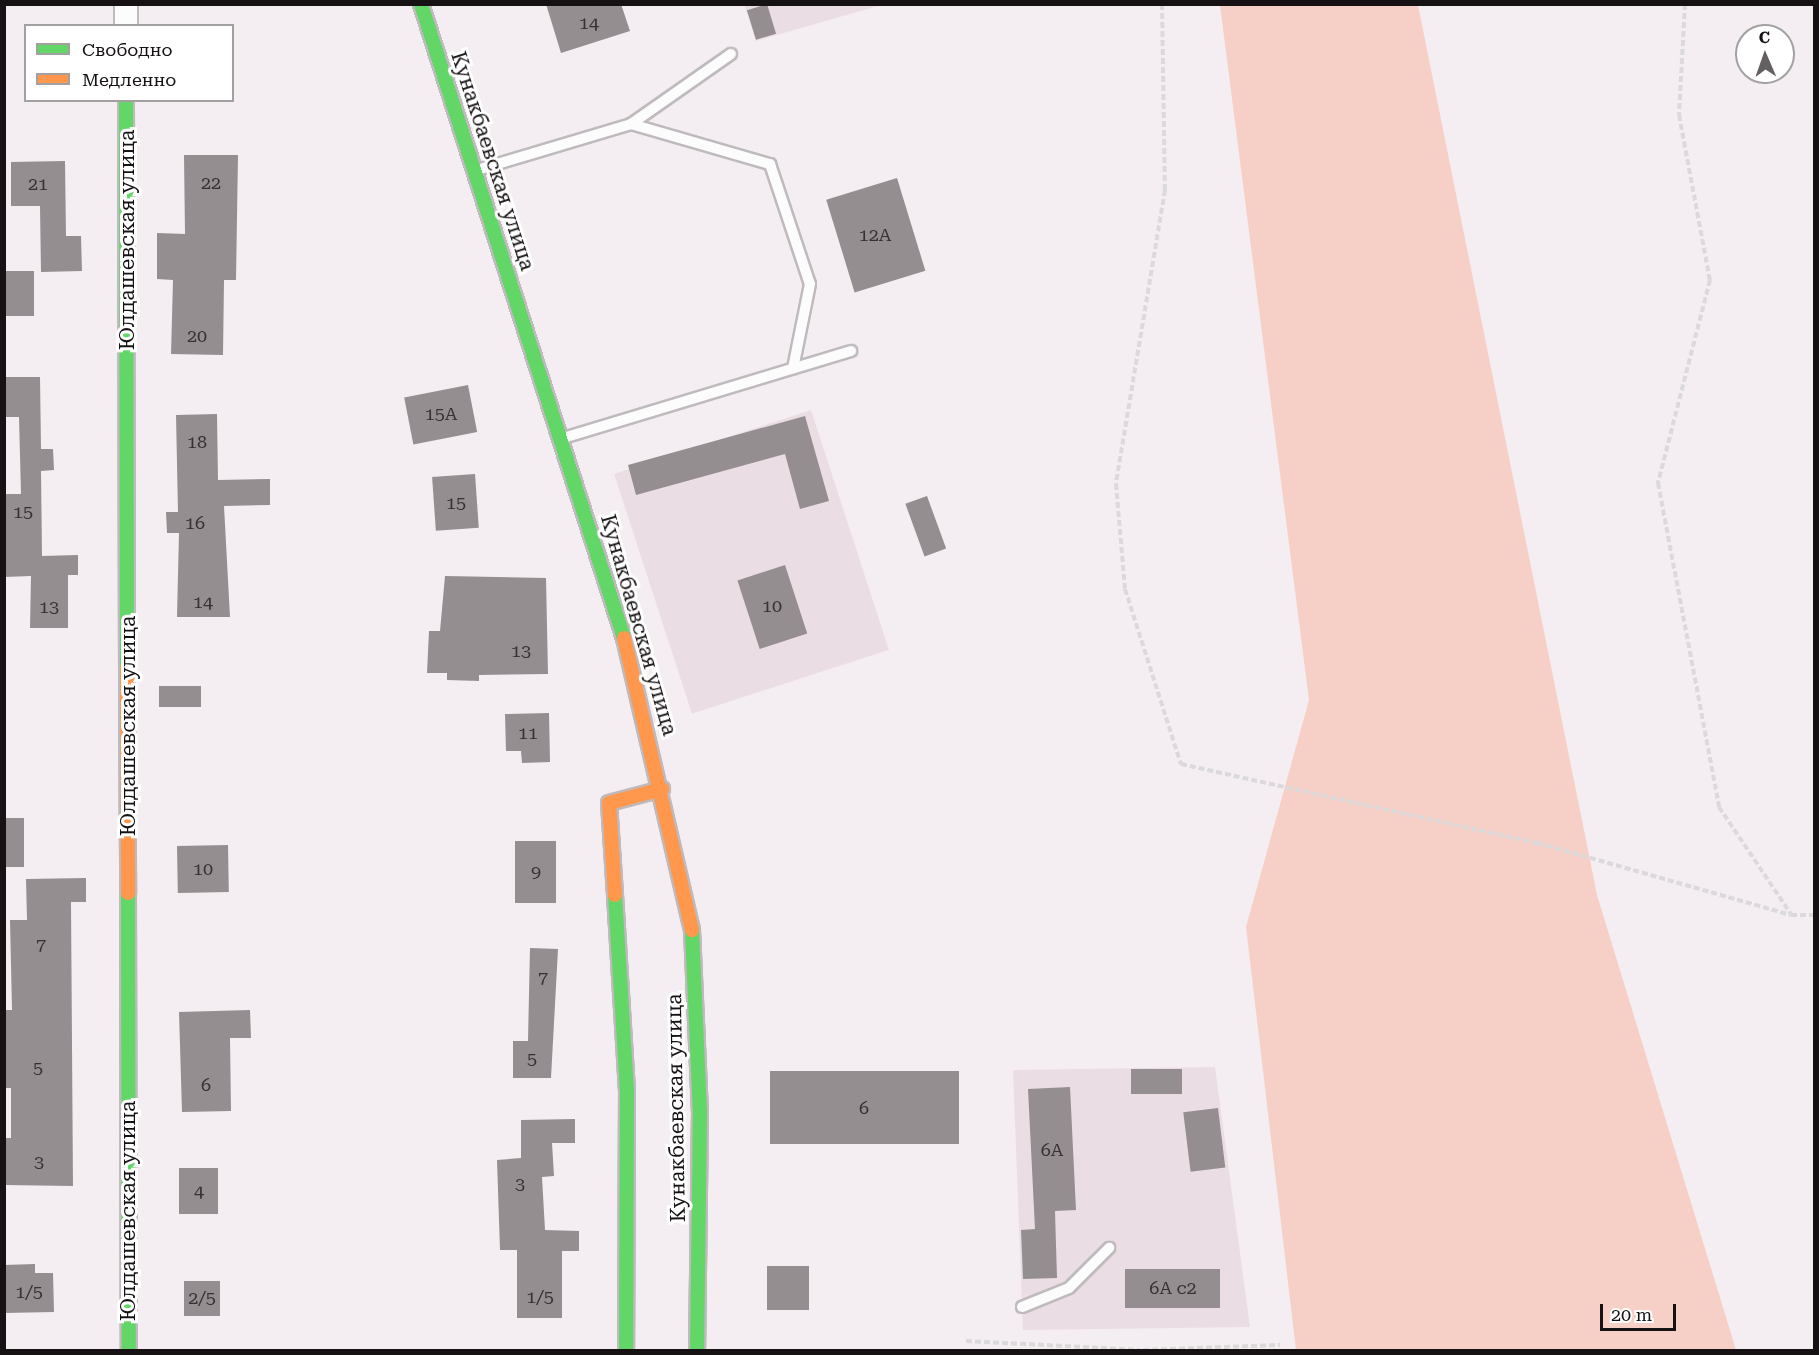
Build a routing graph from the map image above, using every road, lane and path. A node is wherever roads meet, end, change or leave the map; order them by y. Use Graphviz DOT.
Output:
graph roads {
  1 [pos="126,4"];
  2 [pos="421,4"];
  3 [pos="1162,4"];
  4 [pos="1685,4"];
  5 [pos="126,24"];
  6 [pos="731,54"];
  7 [pos="126,102"];
  8 [pos="631,124"];
  9 [pos="474,171"];
  10 [pos="851,351"];
  11 [pos="794,368"];
  12 [pos="560,438"];
  13 [pos="662,789"];
  14 [pos="1791,915"];
  15 [pos="1815,915"];
  16 [pos="1109,1248"];
  17 [pos="1022,1307"];
  18 [pos="966,1341"];
  19 [pos="1280,1345"];
  20 [pos="129,1350"];
  21 [pos="626,1350"];
  22 [pos="697,1350"];
  23 [pos="1141,1350"];
  1 -- 5 [label="street"];
  2 -- 9 [label="street, Кунакбаевская улица"];
  3 -- 14 [label="path"];
  4 -- 14 [label="path"];
  6 -- 8 [label="lane"];
  7 -- 20 [label="street, Юлдашевская улица"];
  8 -- 9 [label="lane"];
  8 -- 11 [label="lane"];
  9 -- 12 [label="street, Кунакбаевская улица"];
  10 -- 11 [label="lane"];
  11 -- 12 [label="lane"];
  12 -- 13 [label="street, Кунакбаевская улица"];
  13 -- 21 [label="street"];
  13 -- 22 [label="street, Кунакбаевская улица"];
  14 -- 15 [label="path"];
  16 -- 17 [label="lane"];
  18 -- 23 [label="path"];
  19 -- 23 [label="path"];
}
